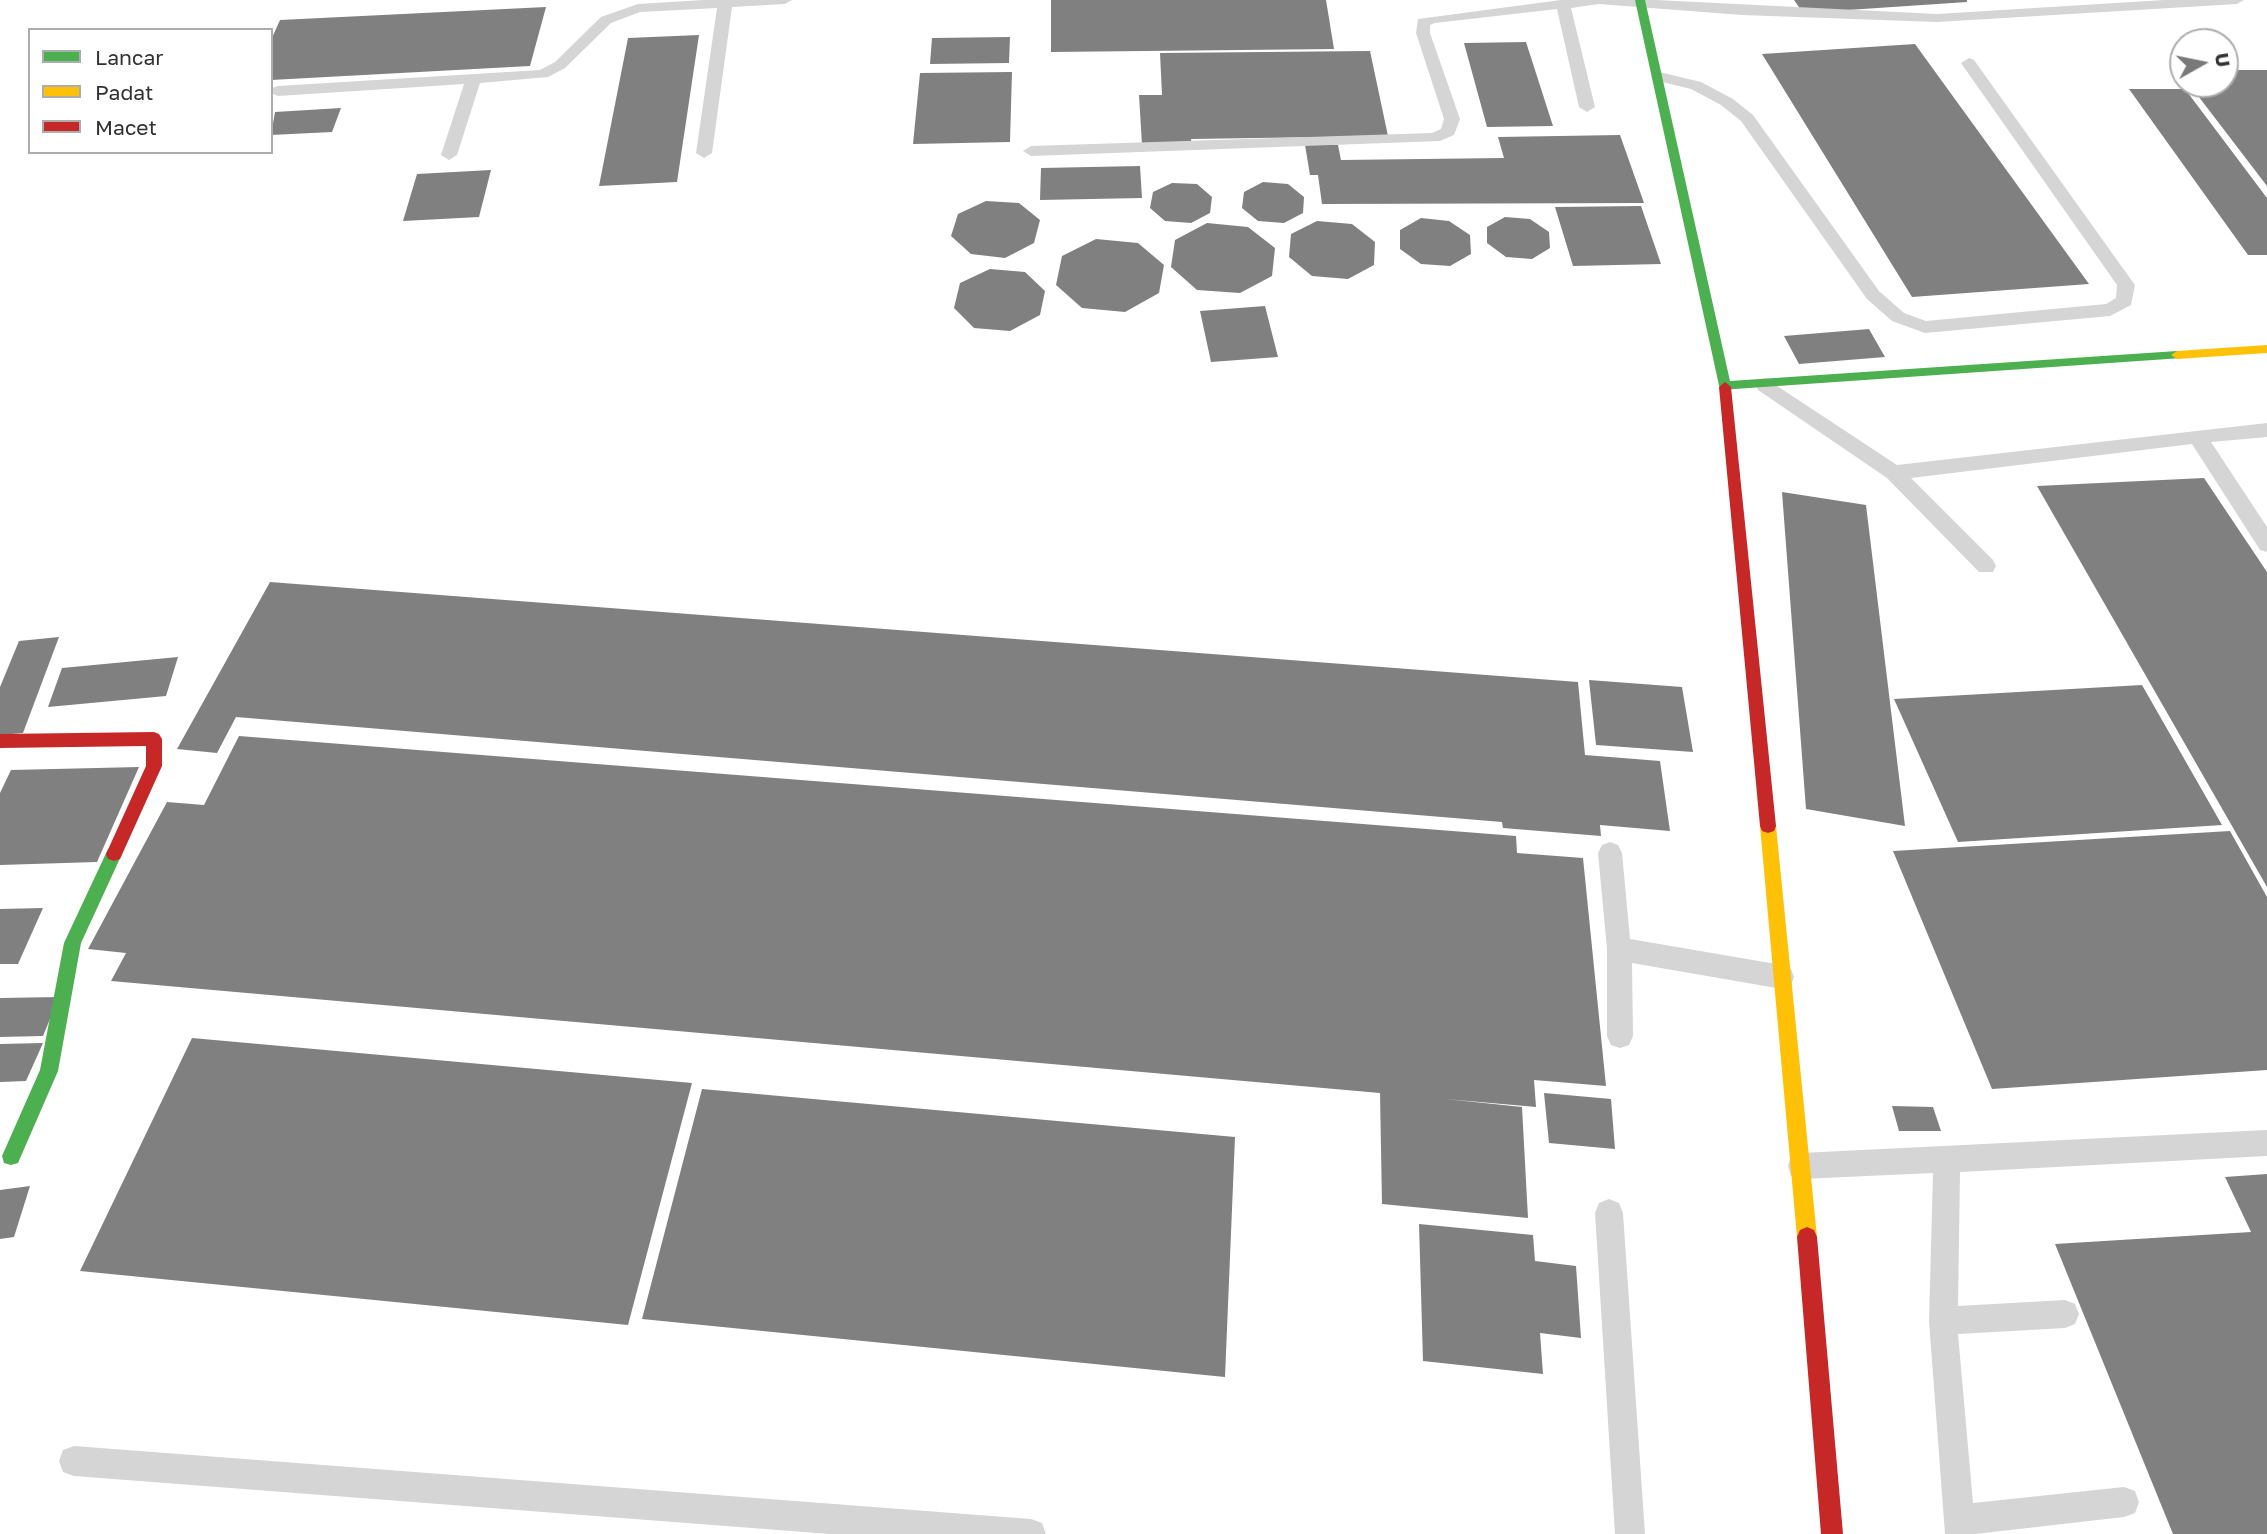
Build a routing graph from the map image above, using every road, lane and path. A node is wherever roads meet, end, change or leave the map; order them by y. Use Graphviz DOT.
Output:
graph roads {
  1 [pos="785,0"];
  2 [pos="2237,0"];
  3 [pos="1641,1"];
  4 [pos="725,4"];
  5 [pos="1563,5"];
  6 [pos="1739,5"];
  7 [pos="1969,63"];
  8 [pos="474,78"];
  9 [pos="1659,78"];
  10 [pos="278,91"];
  11 [pos="1587,107"];
  12 [pos="1031,151"];
  13 [pos="704,153"];
  14 [pos="449,155"];
  15 [pos="2267,349"];
  16 [pos="1765,385"];
  17 [pos="1725,386"];
  18 [pos="2267,430"];
  19 [pos="2197,436"];
  20 [pos="1894,473"];
  21 [pos="2267,544"];
  22 [pos="1986,566"];
  23 [pos="0,741"];
  24 [pos="1610,853"];
  25 [pos="1619,949"];
  26 [pos="1783,977"];
  27 [pos="1620,1036"];
  28 [pos="2267,1143"];
  29 [pos="11,1156"];
  30 [pos="1947,1159"];
  31 [pos="1801,1166"];
  32 [pos="1609,1213"];
  33 [pos="2065,1314"];
  34 [pos="1943,1321"];
  35 [pos="74,1461"];
  36 [pos="2124,1502"];
  37 [pos="1960,1527"];
  38 [pos="1031,1534"];
  39 [pos="1630,1534"];
  40 [pos="1832,1534"];
  1 -- 4 [label="lane"];
  2 -- 6 [label="lane"];
  3 -- 5 [label="lane"];
  3 -- 6 [label="lane"];
  3 -- 9 [label="street"];
  4 -- 8 [label="lane"];
  4 -- 13 [label="lane"];
  5 -- 11 [label="lane"];
  5 -- 12 [label="lane"];
  7 -- 9 [label="lane"];
  8 -- 10 [label="lane"];
  8 -- 14 [label="lane"];
  9 -- 17 [label="street"];
  15 -- 16 [label="street"];
  16 -- 17 [label="street"];
  16 -- 20 [label="lane"];
  17 -- 26 [label="street"];
  18 -- 19 [label="lane"];
  19 -- 20 [label="lane"];
  19 -- 21 [label="lane"];
  20 -- 22 [label="lane"];
  23 -- 29 [label="street"];
  24 -- 25 [label="lane"];
  25 -- 26 [label="lane"];
  25 -- 27 [label="lane"];
  26 -- 31 [label="street"];
  28 -- 30 [label="lane"];
  30 -- 31 [label="lane"];
  30 -- 34 [label="lane"];
  31 -- 40 [label="street"];
  32 -- 39 [label="lane"];
  33 -- 34 [label="lane"];
  34 -- 37 [label="lane"];
  35 -- 38 [label="lane"];
  36 -- 37 [label="lane"];
}
